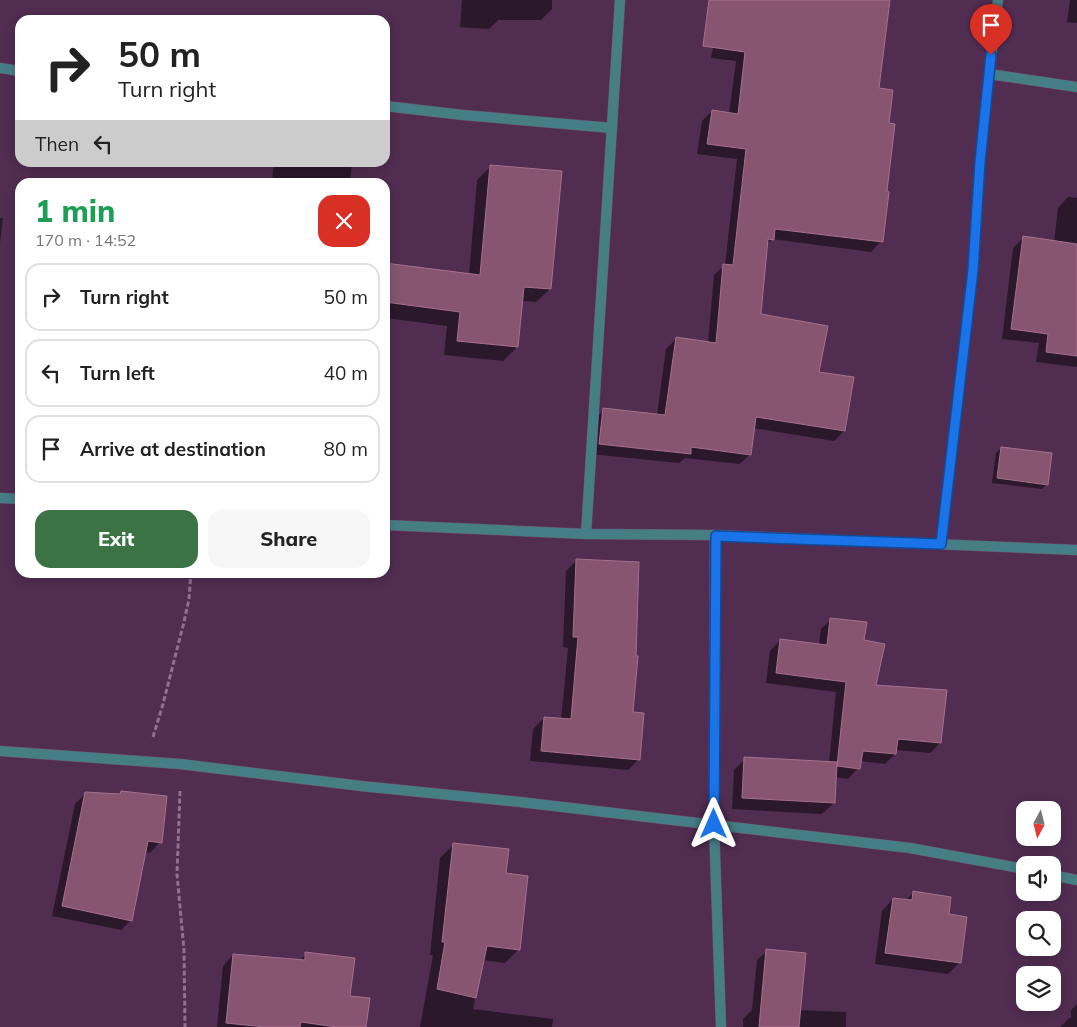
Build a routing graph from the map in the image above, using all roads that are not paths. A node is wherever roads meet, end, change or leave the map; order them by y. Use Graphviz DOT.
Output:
graph roads {
  1 [pos="620,0"];
  2 [pos="998,0"];
  3 [pos="0,68"];
  4 [pos="15,70"];
  5 [pos="989,74"];
  6 [pos="1077,87"];
  7 [pos="390,107"];
  8 [pos="612,128"];
  9 [pos="0,498"];
  10 [pos="15,499"];
  11 [pos="390,525"];
  12 [pos="586,534"];
  13 [pos="716,536"];
  14 [pos="941,544"];
  15 [pos="1077,550"];
  16 [pos="0,751"];
  17 [pos="714,824"];
  18 [pos="1016,867"];
  19 [pos="1061,877"];
  20 [pos="1077,880"];
  21 [pos="721,1027"];
  1 -- 8 [label="street"];
  2 -- 5 [label="street"];
  3 -- 4 [label="street"];
  5 -- 6 [label="street"];
  5 -- 14 [label="street"];
  7 -- 8 [label="street"];
  8 -- 12 [label="street"];
  9 -- 10 [label="street"];
  11 -- 12 [label="street"];
  12 -- 13 [label="street"];
  13 -- 14 [label="street"];
  13 -- 17 [label="street"];
  14 -- 15 [label="street"];
  16 -- 17 [label="street"];
  17 -- 18 [label="street"];
  17 -- 21 [label="street"];
  19 -- 20 [label="street"];
}
